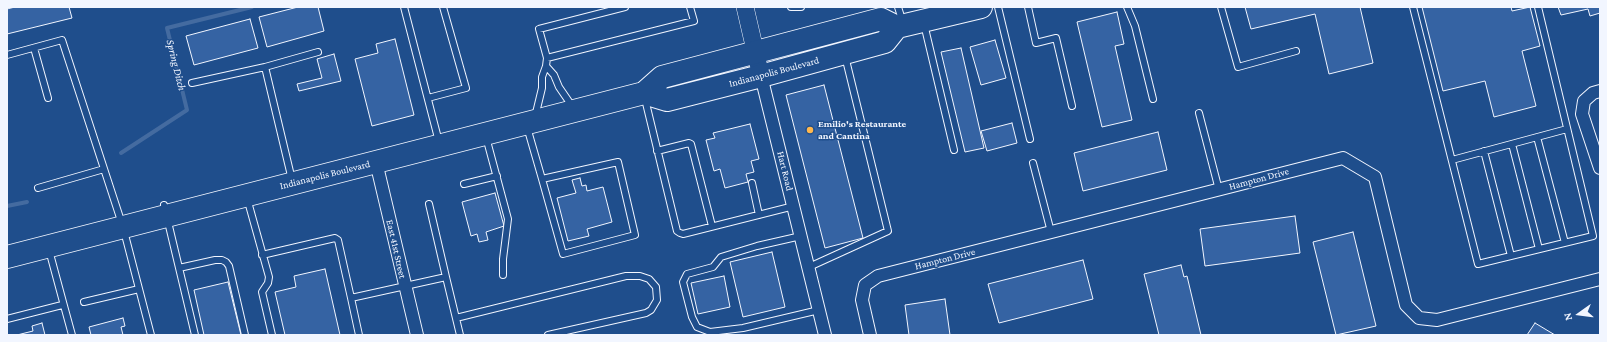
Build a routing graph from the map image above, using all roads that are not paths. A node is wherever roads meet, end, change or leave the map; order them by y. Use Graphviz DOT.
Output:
graph roads {
  1 [pos="404,7"];
  2 [pos="443,7"];
  3 [pos="690,7"];
  4 [pos="745,7"];
  5 [pos="791,7"];
  6 [pos="800,7"];
  7 [pos="981,7"];
  8 [pos="998,7"];
  9 [pos="1028,7"];
  10 [pos="1127,7"];
  11 [pos="1221,7"];
  12 [pos="1413,7"];
  13 [pos="1538,7"];
  14 [pos="627,8"];
  15 [pos="918,17"];
  16 [pos="34,48"];
  17 [pos="1296,51"];
  18 [pos="318,52"];
  19 [pos="756,52"];
  20 [pos="845,53"];
  21 [pos="7,55"];
  22 [pos="547,58"];
  23 [pos="265,66"];
  24 [pos="546,66"];
  25 [pos="761,76"];
  26 [pos="192,83"];
  27 [pos="1600,91"];
  28 [pos="644,93"];
  29 [pos="48,98"];
  30 [pos="428,98"];
  31 [pos="1153,100"];
  32 [pos="1072,106"];
  33 [pos="575,111"];
  34 [pos="1199,113"];
  35 [pos="530,123"];
  36 [pos="1567,129"];
  37 [pos="485,134"];
  38 [pos="1537,137"];
  39 [pos="1030,139"];
  40 [pos="1512,144"];
  41 [pos="440,146"];
  42 [pos="954,150"];
  43 [pos="657,151"];
  44 [pos="1484,151"];
  45 [pos="1452,160"];
  46 [pos="376,162"];
  47 [pos="1033,163"];
  48 [pos="1600,168"];
  49 [pos="104,169"];
  50 [pos="497,176"];
  51 [pos="542,179"];
  52 [pos="293,183"];
  53 [pos="752,183"];
  54 [pos="464,184"];
  55 [pos="38,188"];
  56 [pos="1219,190"];
  57 [pos="247,195"];
  58 [pos="430,204"];
  59 [pos="794,206"];
  60 [pos="166,210"];
  61 [pos="759,215"];
  62 [pos="712,226"];
  63 [pos="123,227"];
  64 [pos="1051,232"];
  65 [pos="801,236"];
  66 [pos="1565,243"];
  67 [pos="48,246"];
  68 [pos="1539,249"];
  69 [pos="262,255"];
  70 [pos="1511,256"];
  71 [pos="7,257"];
  72 [pos="809,266"];
  73 [pos="179,268"];
  74 [pos="446,276"];
  75 [pos="503,276"];
  76 [pos="1600,279"];
  77 [pos="405,286"];
  78 [pos="139,289"];
  79 [pos="352,298"];
  80 [pos="63,302"];
  81 [pos="84,302"];
  82 [pos="819,310"];
  83 [pos="456,318"];
  84 [pos="7,319"];
  85 [pos="72,335"];
  86 [pos="151,335"];
  87 [pos="194,335"];
  88 [pos="245,335"];
  89 [pos="272,335"];
  90 [pos="359,335"];
  91 [pos="417,335"];
  92 [pos="460,335"];
  93 [pos="548,335"];
  94 [pos="825,335"];
  95 [pos="870,335"];
  1 -- 30 [label="lane"];
  2 -- 30 [label="lane"];
  3 -- 22 [label="lane"];
  4 -- 19 [label="street, Hart Road"];
  5 -- 6 [label="lane"];
  7 -- 15 [label="highway"];
  8 -- 39 [label="lane"];
  9 -- 32 [label="lane"];
  10 -- 31 [label="lane"];
  11 -- 17 [label="lane"];
  12 -- 45 [label="lane"];
  13 -- 36 [label="lane"];
  14 -- 22 [label="lane"];
  15 -- 19 [label="highway, Indianapolis Boulevard"];
  15 -- 20 [label="highway, Indianapolis Boulevard"];
  15 -- 42 [label="lane"];
  16 -- 21 [label="lane"];
  16 -- 29 [label="lane"];
  16 -- 49 [label="lane"];
  18 -- 23 [label="lane"];
  19 -- 25 [label="street, Hart Road"];
  19 -- 28 [label="highway, Indianapolis Boulevard"];
  20 -- 25 [label="highway, Indianapolis Boulevard"];
  20 -- 72 [label="lane"];
  22 -- 24 [label="lane"];
  23 -- 26 [label="lane"];
  23 -- 52 [label="lane"];
  24 -- 33 [label="lane"];
  24 -- 35 [label="lane"];
  25 -- 28 [label="highway, Indianapolis Boulevard"];
  25 -- 59 [label="street, Hart Road"];
  27 -- 48 [label="street"];
  28 -- 33 [label="highway, Indianapolis Boulevard"];
  28 -- 43 [label="lane"];
  30 -- 41 [label="lane"];
  33 -- 35 [label="highway, Indianapolis Boulevard"];
  34 -- 56 [label="lane"];
  35 -- 37 [label="highway, Indianapolis Boulevard"];
  35 -- 51 [label="lane"];
  36 -- 38 [label="lane"];
  36 -- 66 [label="lane"];
  37 -- 41 [label="highway, Indianapolis Boulevard"];
  37 -- 50 [label="lane"];
  38 -- 40 [label="lane"];
  38 -- 66 [label="lane"];
  40 -- 44 [label="lane"];
  40 -- 68 [label="lane"];
  41 -- 46 [label="highway, Indianapolis Boulevard"];
  43 -- 62 [label="lane"];
  43 -- 62 [label="lane"];
  44 -- 45 [label="lane"];
  44 -- 70 [label="lane"];
  45 -- 70 [label="lane"];
  46 -- 52 [label="highway, Indianapolis Boulevard"];
  46 -- 77 [label="street, East 41st Street"];
  47 -- 64 [label="lane"];
  49 -- 55 [label="lane"];
  49 -- 63 [label="lane"];
  50 -- 54 [label="lane"];
  50 -- 75 [label="lane"];
  51 -- 51 [label="lane"];
  52 -- 57 [label="highway, Indianapolis Boulevard"];
  53 -- 61 [label="lane"];
  56 -- 64 [label="street, Hampton Drive"];
  56 -- 76 [label="street, Hampton Drive"];
  57 -- 60 [label="highway, Indianapolis Boulevard"];
  57 -- 69 [label="lane"];
  58 -- 74 [label="lane"];
  59 -- 61 [label="lane"];
  59 -- 65 [label="street, Hart Road"];
  60 -- 63 [label="highway, Indianapolis Boulevard"];
  60 -- 73 [label="lane"];
  61 -- 62 [label="lane"];
  63 -- 67 [label="highway, Indianapolis Boulevard"];
  63 -- 78 [label="lane"];
  64 -- 95 [label="street, Hampton Drive"];
  65 -- 72 [label="street, Hart Road"];
  65 -- 82 [label="lane"];
  66 -- 68 [label="lane"];
  67 -- 71 [label="highway, Indianapolis Boulevard"];
  67 -- 80 [label="lane"];
  68 -- 70 [label="lane"];
  69 -- 79 [label="lane"];
  69 -- 89 [label="lane"];
  72 -- 82 [label="street, Hart Road"];
  73 -- 87 [label="lane"];
  73 -- 88 [label="lane"];
  74 -- 77 [label="lane"];
  74 -- 83 [label="lane"];
  77 -- 79 [label="lane"];
  77 -- 91 [label="street, East 41st Street"];
  78 -- 81 [label="lane"];
  78 -- 86 [label="lane"];
  79 -- 90 [label="lane"];
  80 -- 84 [label="lane"];
  80 -- 85 [label="lane"];
  82 -- 94 [label="street, Hart Road"];
  83 -- 92 [label="lane"];
  83 -- 93 [label="lane"];
}
